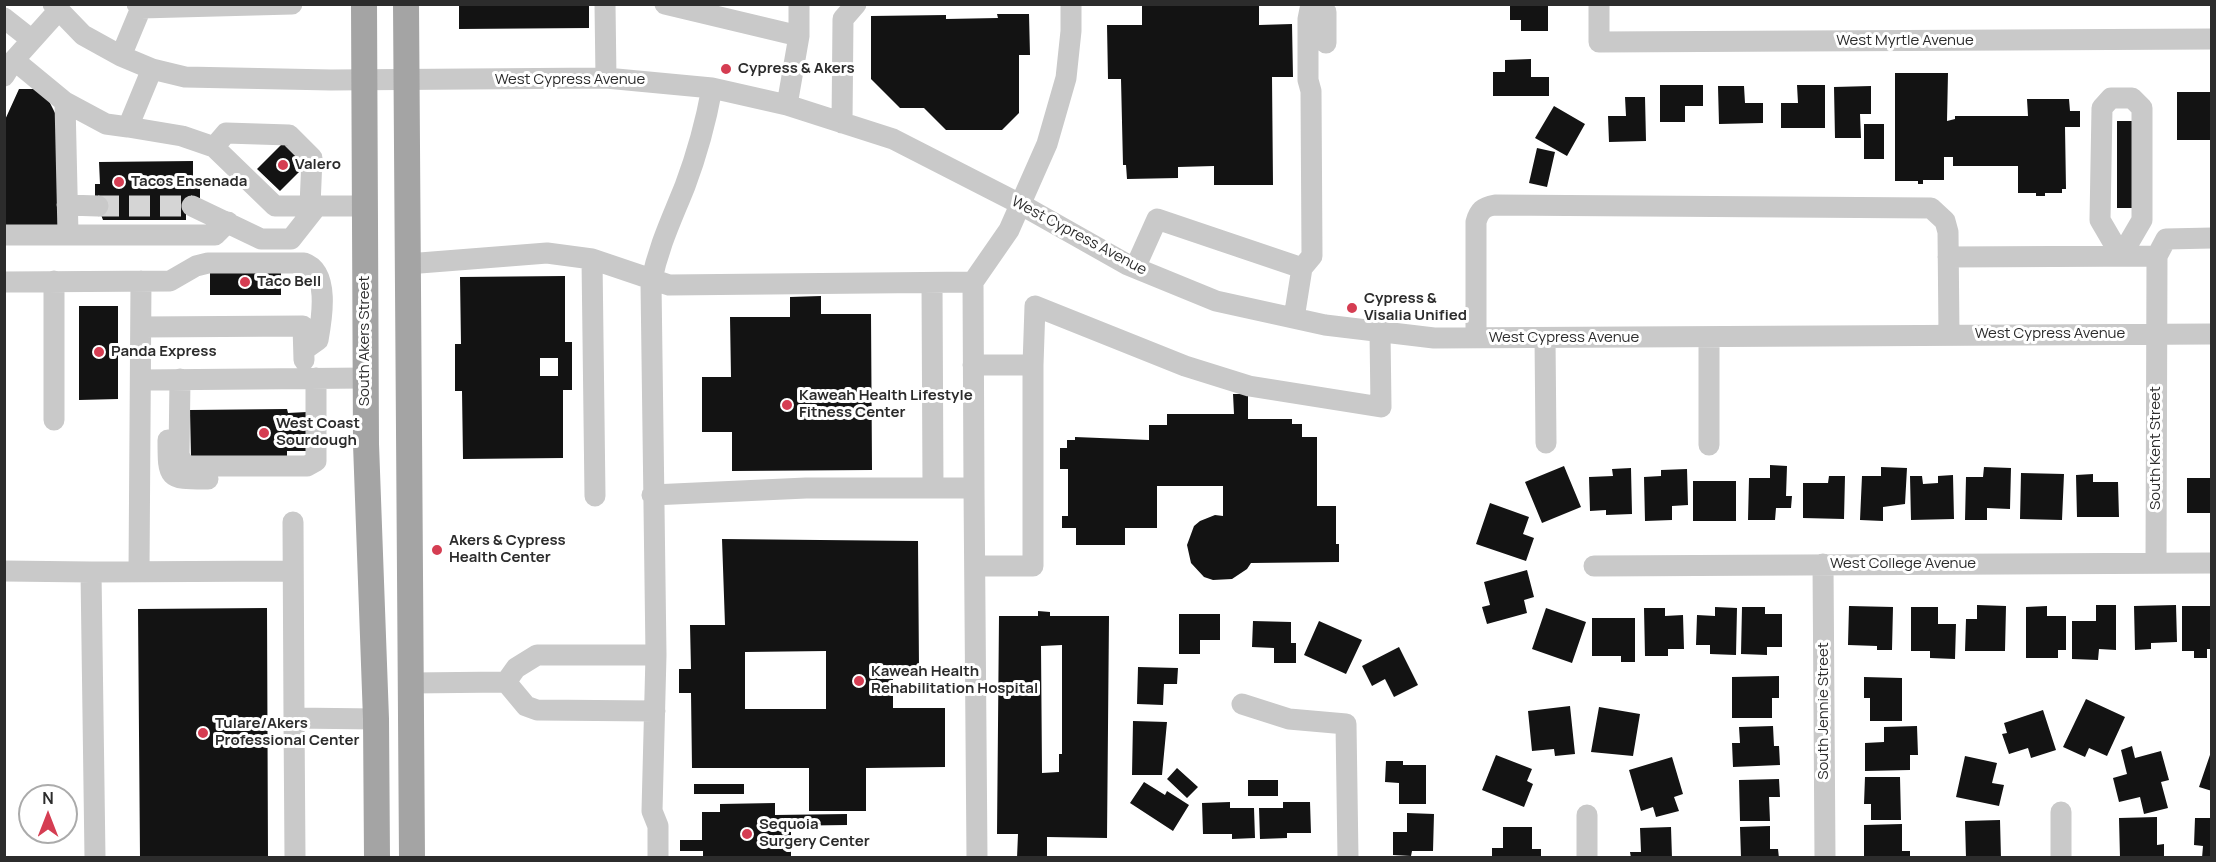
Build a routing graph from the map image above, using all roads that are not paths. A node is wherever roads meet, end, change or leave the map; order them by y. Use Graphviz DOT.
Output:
graph roads {
  1 [pos="292,4"];
  2 [pos="364,4"];
  3 [pos="406,4"];
  4 [pos="605,4"];
  5 [pos="665,4"];
  6 [pos="799,4"];
  7 [pos="856,4"];
  8 [pos="1071,4"];
  9 [pos="1599,4"];
  10 [pos="139,6"];
  11 [pos="56,8"];
  12 [pos="1311,8"];
  13 [pos="5,17"];
  14 [pos="4,36"];
  15 [pos="799,36"];
  16 [pos="2211,39"];
  17 [pos="1326,43"];
  18 [pos="18,56"];
  19 [pos="121,56"];
  20 [pos="152,69"];
  21 [pos="606,78"];
  22 [pos="363,81"];
  23 [pos="406,81"];
  24 [pos="712,88"];
  25 [pos="65,102"];
  26 [pos="787,105"];
  27 [pos="842,123"];
  28 [pos="128,128"];
  29 [pos="214,147"];
  30 [pos="1020,204"];
  31 [pos="67,205"];
  32 [pos="98,206"];
  33 [pos="314,206"];
  34 [pos="364,206"];
  35 [pos="2211,220"];
  36 [pos="228,222"];
  37 [pos="68,234"];
  38 [pos="4,235"];
  39 [pos="2205,238"];
  40 [pos="2121,256"];
  41 [pos="2157,256"];
  42 [pos="1948,257"];
  43 [pos="592,259"];
  44 [pos="407,264"];
  45 [pos="1135,268"];
  46 [pos="1302,268"];
  47 [pos="652,279"];
  48 [pos="54,281"];
  49 [pos="141,281"];
  50 [pos="4,282"];
  51 [pos="973,282"];
  52 [pos="932,283"];
  53 [pos="1294,318"];
  54 [pos="142,327"];
  55 [pos="1380,332"];
  56 [pos="2155,334"];
  57 [pos="2211,334"];
  58 [pos="1949,335"];
  59 [pos="1709,337"];
  60 [pos="1476,338"];
  61 [pos="1545,338"];
  62 [pos="304,350"];
  63 [pos="973,365"];
  64 [pos="1033,365"];
  65 [pos="310,378"];
  66 [pos="365,378"];
  67 [pos="173,379"];
  68 [pos="142,380"];
  69 [pos="54,420"];
  70 [pos="1546,443"];
  71 [pos="1709,445"];
  72 [pos="933,488"];
  73 [pos="974,488"];
  74 [pos="652,495"];
  75 [pos="595,496"];
  76 [pos="294,522"];
  77 [pos="2156,563"];
  78 [pos="2211,563"];
  79 [pos="1823,564"];
  80 [pos="975,566"];
  81 [pos="1594,567"];
  82 [pos="4,571"];
  83 [pos="294,571"];
  84 [pos="92,572"];
  85 [pos="139,572"];
  86 [pos="656,655"];
  87 [pos="506,682"];
  88 [pos="411,683"];
  89 [pos="1242,704"];
  90 [pos="655,711"];
  91 [pos="294,718"];
  92 [pos="376,719"];
  93 [pos="2061,812"];
  94 [pos="1587,815"];
  95 [pos="95,858"];
  96 [pos="295,858"];
  97 [pos="377,858"];
  98 [pos="396,858"];
  99 [pos="412,858"];
  100 [pos="658,858"];
  101 [pos="977,858"];
  102 [pos="1348,858"];
  103 [pos="1587,858"];
  104 [pos="1825,858"];
  105 [pos="2061,858"];
  1 -- 10 [label="street"];
  2 -- 22 [label="main road, South Akers Street"];
  3 -- 23 [label="main road"];
  4 -- 21 [label="street"];
  5 -- 15 [label="street"];
  6 -- 15 [label="street"];
  7 -- 27 [label="street"];
  8 -- 30 [label="street"];
  9 -- 16 [label="street, West Myrtle Avenue"];
  10 -- 19 [label="street"];
  11 -- 18 [label="street"];
  11 -- 19 [label="street, West Cypress Avenue"];
  12 -- 17 [label="street"];
  12 -- 46 [label="street"];
  13 -- 18 [label="street"];
  14 -- 18 [label="street"];
  15 -- 26 [label="street"];
  18 -- 25 [label="street"];
  19 -- 20 [label="street, West Cypress Avenue"];
  20 -- 22 [label="street, West Cypress Avenue"];
  20 -- 28 [label="street"];
  21 -- 23 [label="street, West Cypress Avenue"];
  21 -- 24 [label="street, West Cypress Avenue"];
  22 -- 23 [label="street, West Cypress Avenue"];
  22 -- 34 [label="main road, South Akers Street"];
  23 -- 44 [label="main road"];
  24 -- 26 [label="street, West Cypress Avenue"];
  24 -- 47 [label="street"];
  25 -- 28 [label="street"];
  25 -- 31 [label="street"];
  26 -- 27 [label="street, West Cypress Avenue"];
  27 -- 30 [label="street, West Cypress Avenue"];
  28 -- 29 [label="street"];
  29 -- 33 [label="street"];
  29 -- 33 [label="street"];
  30 -- 45 [label="street, West Cypress Avenue"];
  30 -- 51 [label="street"];
  31 -- 32 [label="street"];
  31 -- 37 [label="street"];
  33 -- 34 [label="street"];
  33 -- 36 [label="street"];
  33 -- 36 [label="street"];
  34 -- 66 [label="main road, South Akers Street"];
  35 -- 39 [label="street"];
  36 -- 37 [label="street"];
  37 -- 38 [label="street"];
  39 -- 41 [label="street"];
  40 -- 40 [label="street"];
  40 -- 41 [label="street"];
  40 -- 42 [label="street"];
  41 -- 56 [label="street, South Kent Street"];
  42 -- 58 [label="street"];
  42 -- 60 [label="street"];
  43 -- 44 [label="street"];
  43 -- 47 [label="street"];
  43 -- 75 [label="street"];
  44 -- 88 [label="main road"];
  45 -- 46 [label="street"];
  45 -- 53 [label="street, West Cypress Avenue"];
  46 -- 53 [label="street"];
  47 -- 52 [label="street"];
  47 -- 74 [label="street"];
  48 -- 49 [label="street"];
  48 -- 50 [label="street"];
  48 -- 69 [label="street"];
  49 -- 54 [label="street"];
  49 -- 62 [label="street"];
  51 -- 52 [label="street"];
  51 -- 63 [label="street"];
  52 -- 72 [label="street"];
  53 -- 55 [label="street, West Cypress Avenue"];
  54 -- 62 [label="street"];
  54 -- 68 [label="street"];
  55 -- 60 [label="street, West Cypress Avenue"];
  55 -- 64 [label="street"];
  56 -- 57 [label="street, West Cypress Avenue"];
  56 -- 58 [label="street, West Cypress Avenue"];
  56 -- 77 [label="street, South Kent Street"];
  58 -- 59 [label="street, West Cypress Avenue"];
  59 -- 61 [label="street, West Cypress Avenue"];
  59 -- 71 [label="street"];
  60 -- 61 [label="street, West Cypress Avenue"];
  61 -- 70 [label="street"];
  62 -- 65 [label="street"];
  63 -- 64 [label="street"];
  63 -- 73 [label="street"];
  64 -- 80 [label="street"];
  65 -- 66 [label="street"];
  65 -- 67 [label="street"];
  65 -- 67 [label="street"];
  66 -- 92 [label="main road, South Akers Street"];
  67 -- 68 [label="street"];
  68 -- 85 [label="street"];
  72 -- 73 [label="street"];
  72 -- 74 [label="street"];
  73 -- 80 [label="street"];
  74 -- 86 [label="street"];
  76 -- 83 [label="street"];
  77 -- 78 [label="street, West College Avenue"];
  77 -- 79 [label="street, West College Avenue"];
  79 -- 81 [label="street, West College Avenue"];
  79 -- 104 [label="street, South Jennie Street"];
  80 -- 101 [label="street"];
  82 -- 84 [label="street"];
  83 -- 85 [label="street"];
  83 -- 91 [label="street"];
  84 -- 85 [label="street"];
  84 -- 95 [label="street"];
  86 -- 87 [label="street"];
  86 -- 90 [label="street"];
  87 -- 88 [label="street"];
  87 -- 90 [label="street"];
  88 -- 99 [label="main road"];
  89 -- 102 [label="street"];
  90 -- 100 [label="street"];
  91 -- 92 [label="street"];
  91 -- 96 [label="street"];
  92 -- 97 [label="main road, South Akers Street"];
  92 -- 98 [label="main road"];
  93 -- 105 [label="street"];
  94 -- 103 [label="street"];
}
